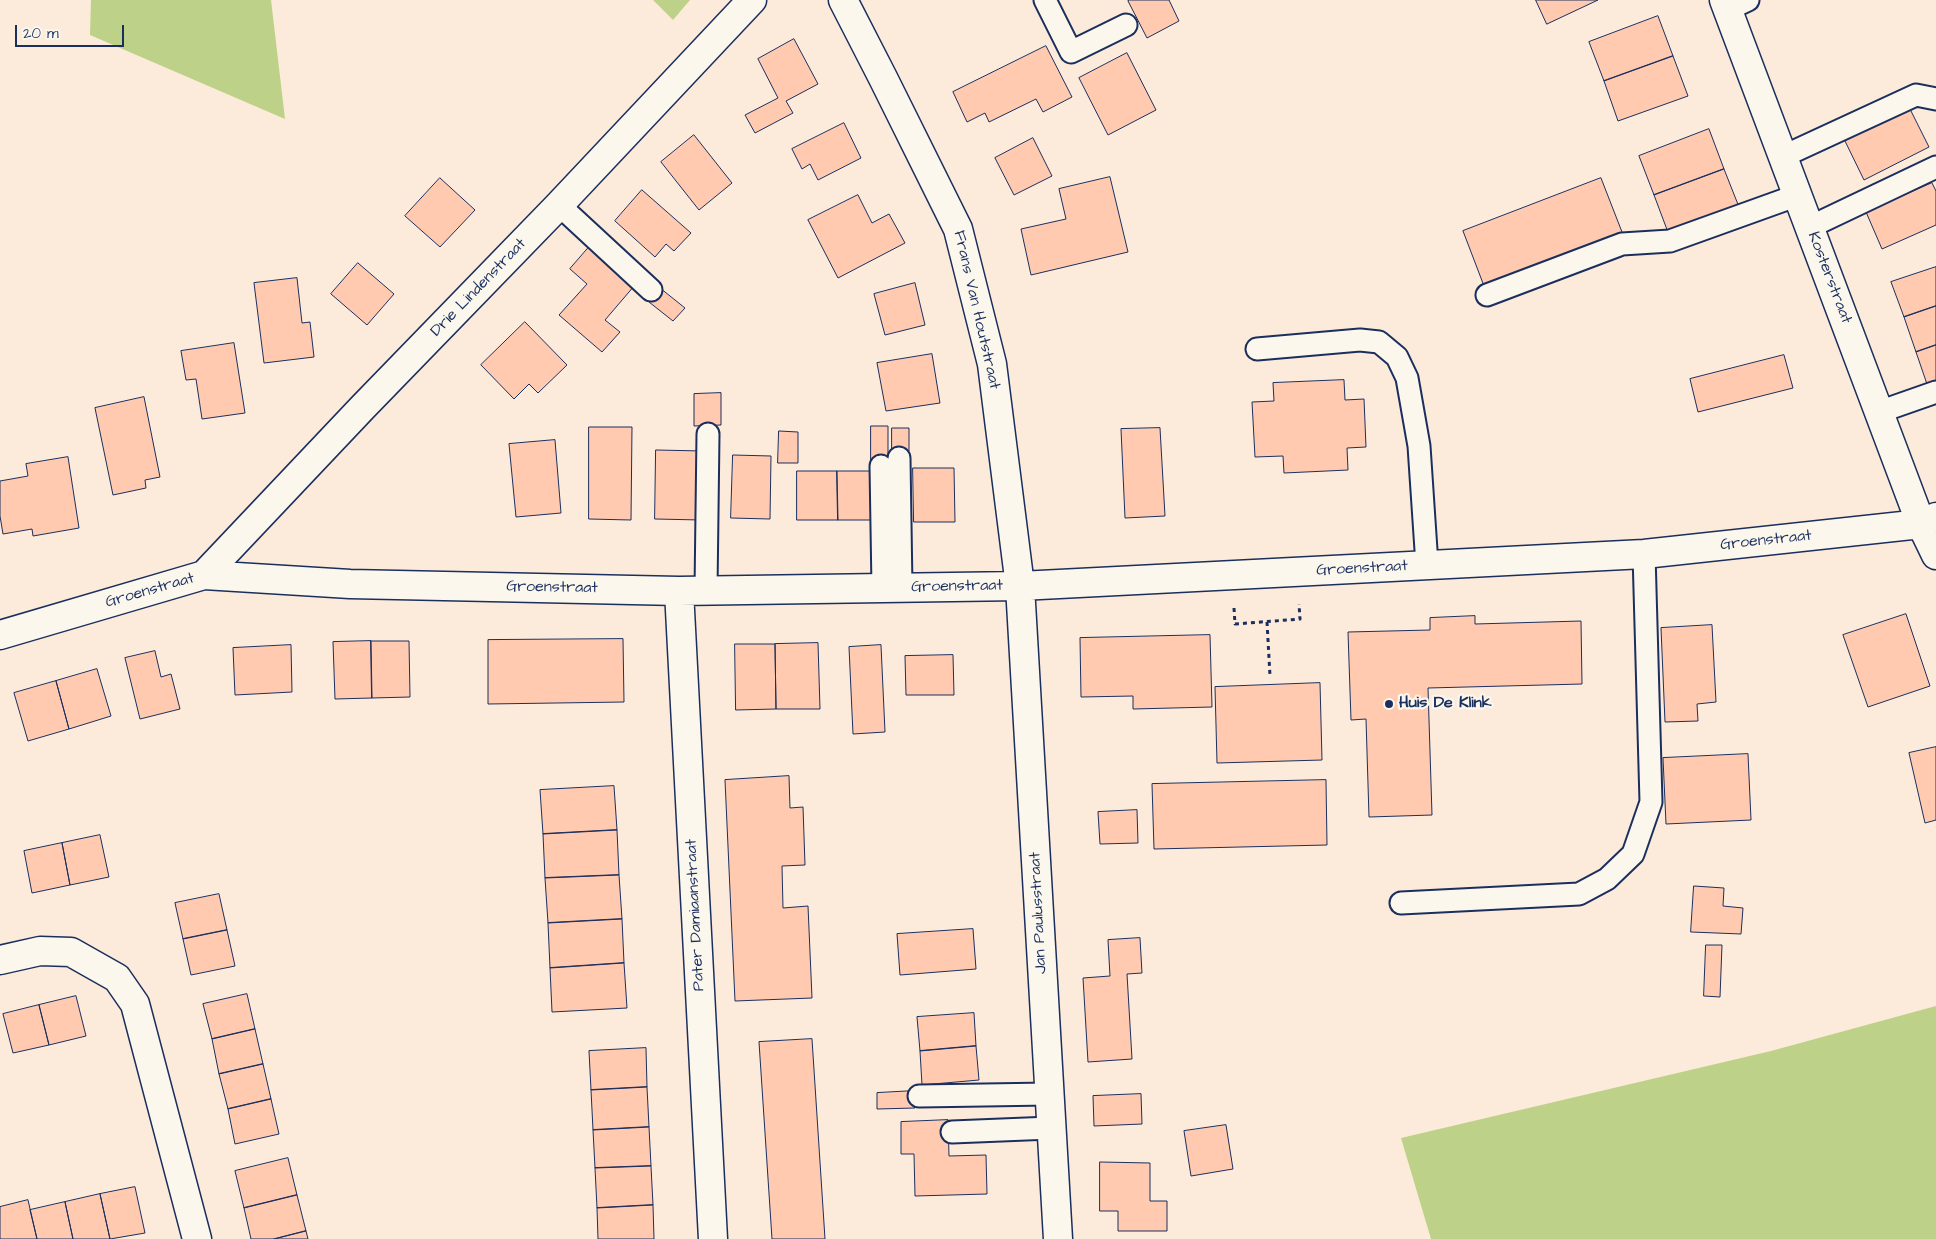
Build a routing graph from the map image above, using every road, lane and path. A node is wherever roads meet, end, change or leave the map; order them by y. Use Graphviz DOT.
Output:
graph roads {
  1 [pos="752,0"];
  2 [pos="843,0"];
  3 [pos="1045,0"];
  4 [pos="1734,3"];
  5 [pos="1126,26"];
  6 [pos="1936,99"];
  7 [pos="1784,156"];
  8 [pos="1936,167"];
  9 [pos="1798,195"];
  10 [pos="559,205"];
  11 [pos="1810,228"];
  12 [pos="651,290"];
  13 [pos="1487,295"];
  14 [pos="1257,349"];
  15 [pos="1936,392"];
  16 [pos="1879,412"];
  17 [pos="708,434"];
  18 [pos="890,462"];
  19 [pos="1928,520"];
  20 [pos="1644,554"];
  21 [pos="1936,555"];
  22 [pos="1427,565"];
  23 [pos="204,575"];
  24 [pos="1020,586"];
  25 [pos="892,588"];
  26 [pos="706,590"];
  27 [pos="679,591"];
  28 [pos="1267,622"];
  29 [pos="0,636"];
  30 [pos="1270,676"];
  31 [pos="1401,903"];
  32 [pos="0,960"];
  33 [pos="1049,1094"];
  34 [pos="919,1096"];
  35 [pos="1051,1128"];
  36 [pos="952,1132"];
  37 [pos="197,1239"];
  38 [pos="713,1239"];
  39 [pos="1058,1239"];
  1 -- 10 [label="street, Drie Lindenstraat"];
  2 -- 24 [label="street, Frans Van Houtstraat"];
  3 -- 5 [label="lane"];
  4 -- 7 [label="street, Kosterstraat"];
  6 -- 7 [label="lane"];
  7 -- 9 [label="street, Kosterstraat"];
  8 -- 11 [label="lane"];
  9 -- 11 [label="street, Kosterstraat"];
  9 -- 13 [label="lane"];
  10 -- 12 [label="lane"];
  10 -- 23 [label="street, Drie Lindenstraat"];
  11 -- 16 [label="street, Kosterstraat"];
  14 -- 22 [label="lane"];
  15 -- 16 [label="lane"];
  16 -- 19 [label="street, Kosterstraat"];
  17 -- 26 [label="lane"];
  18 -- 25 [label="lane"];
  19 -- 20 [label="street, Groenstraat"];
  19 -- 21 [label="street, Kosterstraat"];
  20 -- 22 [label="street, Groenstraat"];
  20 -- 31 [label="lane"];
  22 -- 24 [label="street, Groenstraat"];
  23 -- 27 [label="street, Groenstraat"];
  23 -- 29 [label="street, Groenstraat"];
  24 -- 25 [label="street, Groenstraat"];
  24 -- 33 [label="street, Jan Paulusstraat"];
  25 -- 26 [label="street, Groenstraat"];
  26 -- 27 [label="street, Groenstraat"];
  27 -- 38 [label="street, Pater Damiaanstraat"];
  28 -- 30 [label="path"];
  32 -- 37 [label="street"];
  33 -- 34 [label="lane"];
  33 -- 35 [label="street, Jan Paulusstraat"];
  35 -- 36 [label="lane"];
  35 -- 39 [label="street, Jan Paulusstraat"];
}
